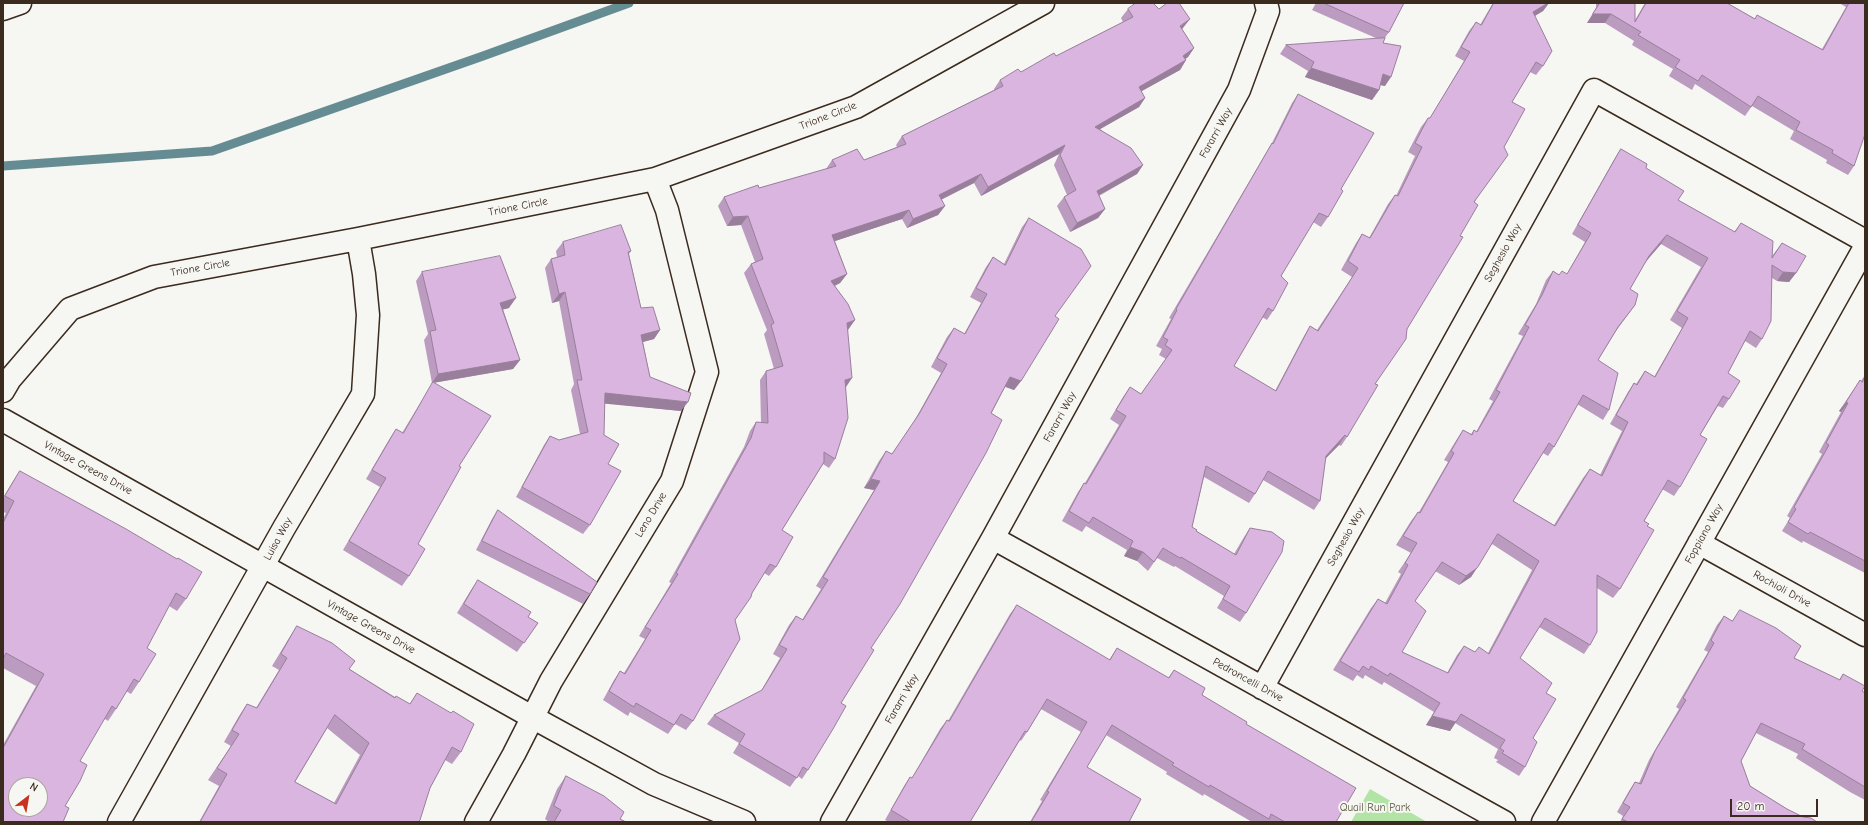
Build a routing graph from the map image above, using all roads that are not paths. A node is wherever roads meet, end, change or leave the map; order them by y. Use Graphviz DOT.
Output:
graph roads {
  1 [pos="20,3"];
  2 [pos="1043,3"];
  3 [pos="1266,3"];
  4 [pos="3,9"];
  5 [pos="655,179"];
  6 [pos="358,239"];
  7 [pos="1865,241"];
  8 [pos="1865,247"];
  9 [pos="3,391"];
  10 [pos="3,420"];
  11 [pos="993,538"];
  12 [pos="1700,543"];
  13 [pos="263,566"];
  14 [pos="1865,635"];
  15 [pos="1262,688"];
  16 [pos="532,718"];
  17 [pos="119,822"];
  18 [pos="476,822"];
  19 [pos="744,822"];
  20 [pos="832,822"];
  21 [pos="1504,822"];
  22 [pos="1543,822"];
  1 -- 4 [label="street"];
  2 -- 5 [label="street, Trione Circle"];
  3 -- 11 [label="street, Fararri Way"];
  5 -- 6 [label="street, Trione Circle"];
  5 -- 16 [label="street, Leno Drive"];
  6 -- 9 [label="street, Trione Circle"];
  6 -- 13 [label="street, Luisa Way"];
  7 -- 15 [label="street, Seghesio Way"];
  8 -- 12 [label="street, Foppiano Way"];
  10 -- 13 [label="street, Vintage Greens Drive"];
  11 -- 15 [label="street, Pedroncelli Drive"];
  11 -- 20 [label="street, Fararri Way"];
  12 -- 14 [label="street, Rochioli Drive"];
  12 -- 22 [label="street, Foppiano Way"];
  13 -- 16 [label="street, Vintage Greens Drive"];
  13 -- 17 [label="street, Luisa Way"];
  15 -- 21 [label="street, Pedroncelli Drive"];
  16 -- 18 [label="street, Leno Drive"];
  16 -- 19 [label="street, Vintage Greens Drive"];
}
